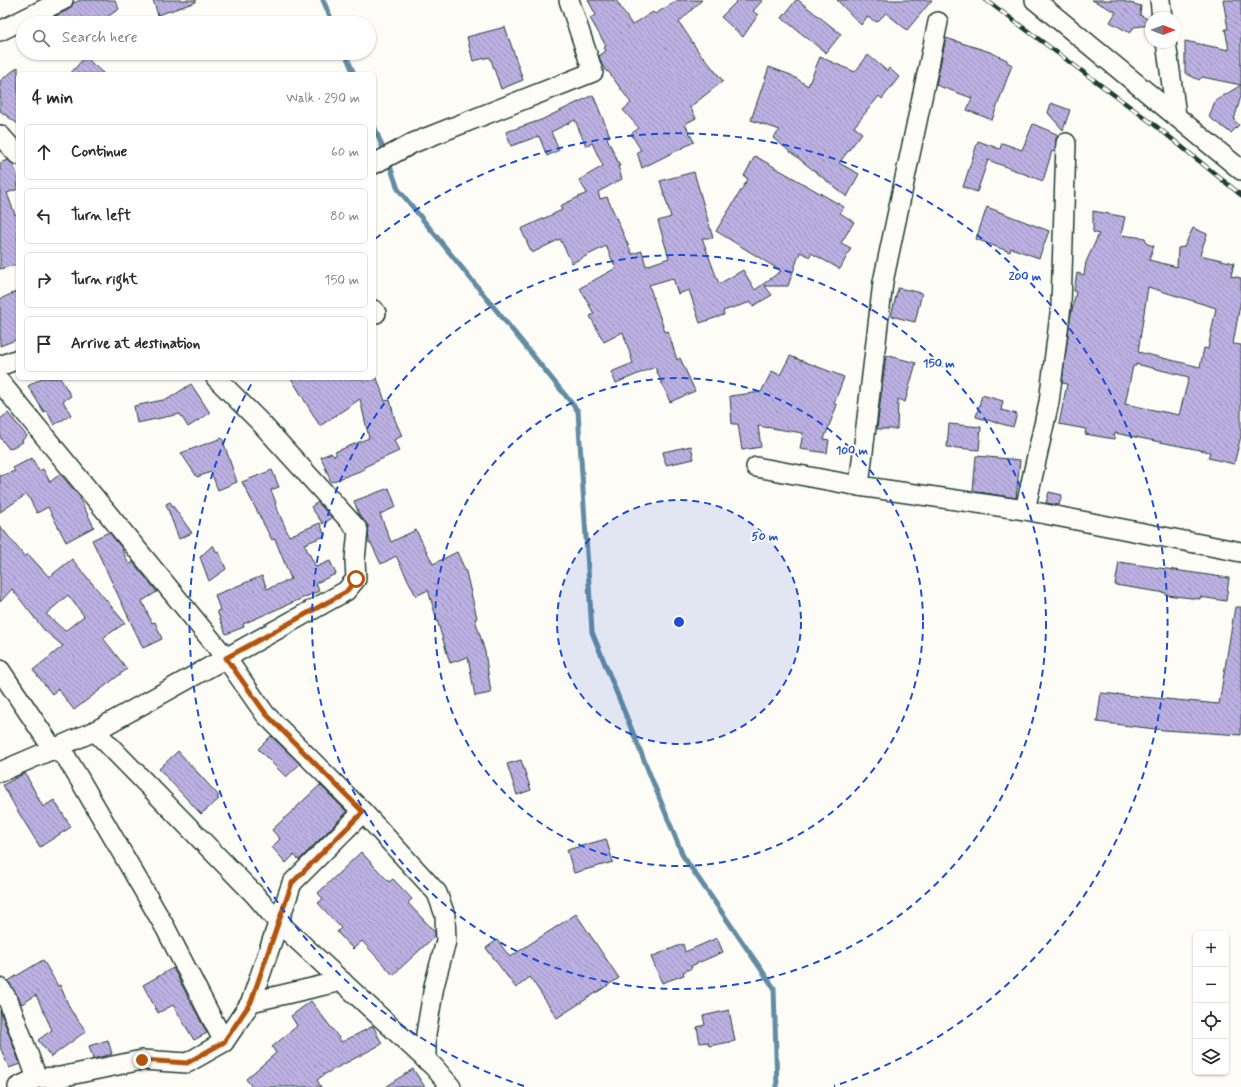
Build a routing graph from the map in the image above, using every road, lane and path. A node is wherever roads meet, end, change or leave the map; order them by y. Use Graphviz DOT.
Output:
graph roads {
  1 [pos="63,0"];
  2 [pos="569,0"];
  3 [pos="1035,0"];
  4 [pos="1160,0"];
  5 [pos="1161,12"];
  6 [pos="30,16"];
  7 [pos="938,22"];
  8 [pos="16,23"];
  9 [pos="0,31"];
  10 [pos="1167,48"];
  11 [pos="1176,115"];
  12 [pos="0,135"];
  13 [pos="1066,142"];
  14 [pos="16,153"];
  15 [pos="376,163"];
  16 [pos="1241,170"];
  17 [pos="16,360"];
  18 [pos="0,366"];
  19 [pos="218,380"];
  20 [pos="0,382"];
  21 [pos="756,467"];
  22 [pos="859,486"];
  23 [pos="1025,510"];
  24 [pos="1241,552"];
  25 [pos="226,658"];
  26 [pos="0,670"];
  27 [pos="96,731"];
  28 [pos="53,749"];
  29 [pos="0,772"];
  30 [pos="363,812"];
  31 [pos="278,922"];
  32 [pos="342,981"];
  33 [pos="0,988"];
  34 [pos="251,1002"];
  35 [pos="224,1042"];
  36 [pos="426,1060"];
  37 [pos="37,1078"];
  38 [pos="18,1087"];
  39 [pos="451,1087"];
  1 -- 6 [label="street"];
  2 -- 15 [label="street"];
  3 -- 11 [label="street"];
  4 -- 5 [label="street"];
  7 -- 22 [label="street"];
  8 -- 9 [label="street"];
  10 -- 11 [label="street"];
  11 -- 16 [label="street"];
  12 -- 14 [label="street"];
  13 -- 23 [label="street"];
  17 -- 18 [label="street"];
  19 -- 25 [label="street"];
  20 -- 25 [label="street"];
  21 -- 22 [label="street"];
  22 -- 23 [label="street"];
  23 -- 24 [label="street"];
  25 -- 27 [label="street"];
  25 -- 30 [label="street"];
  26 -- 28 [label="street"];
  27 -- 28 [label="street"];
  27 -- 31 [label="street"];
  28 -- 29 [label="street"];
  28 -- 35 [label="street"];
  30 -- 31 [label="street"];
  30 -- 36 [label="street"];
  31 -- 32 [label="street"];
  31 -- 34 [label="street"];
  32 -- 34 [label="street"];
  32 -- 36 [label="street"];
  33 -- 37 [label="street"];
  34 -- 35 [label="street"];
  35 -- 37 [label="street"];
  36 -- 39 [label="street"];
  37 -- 38 [label="street"];
}
